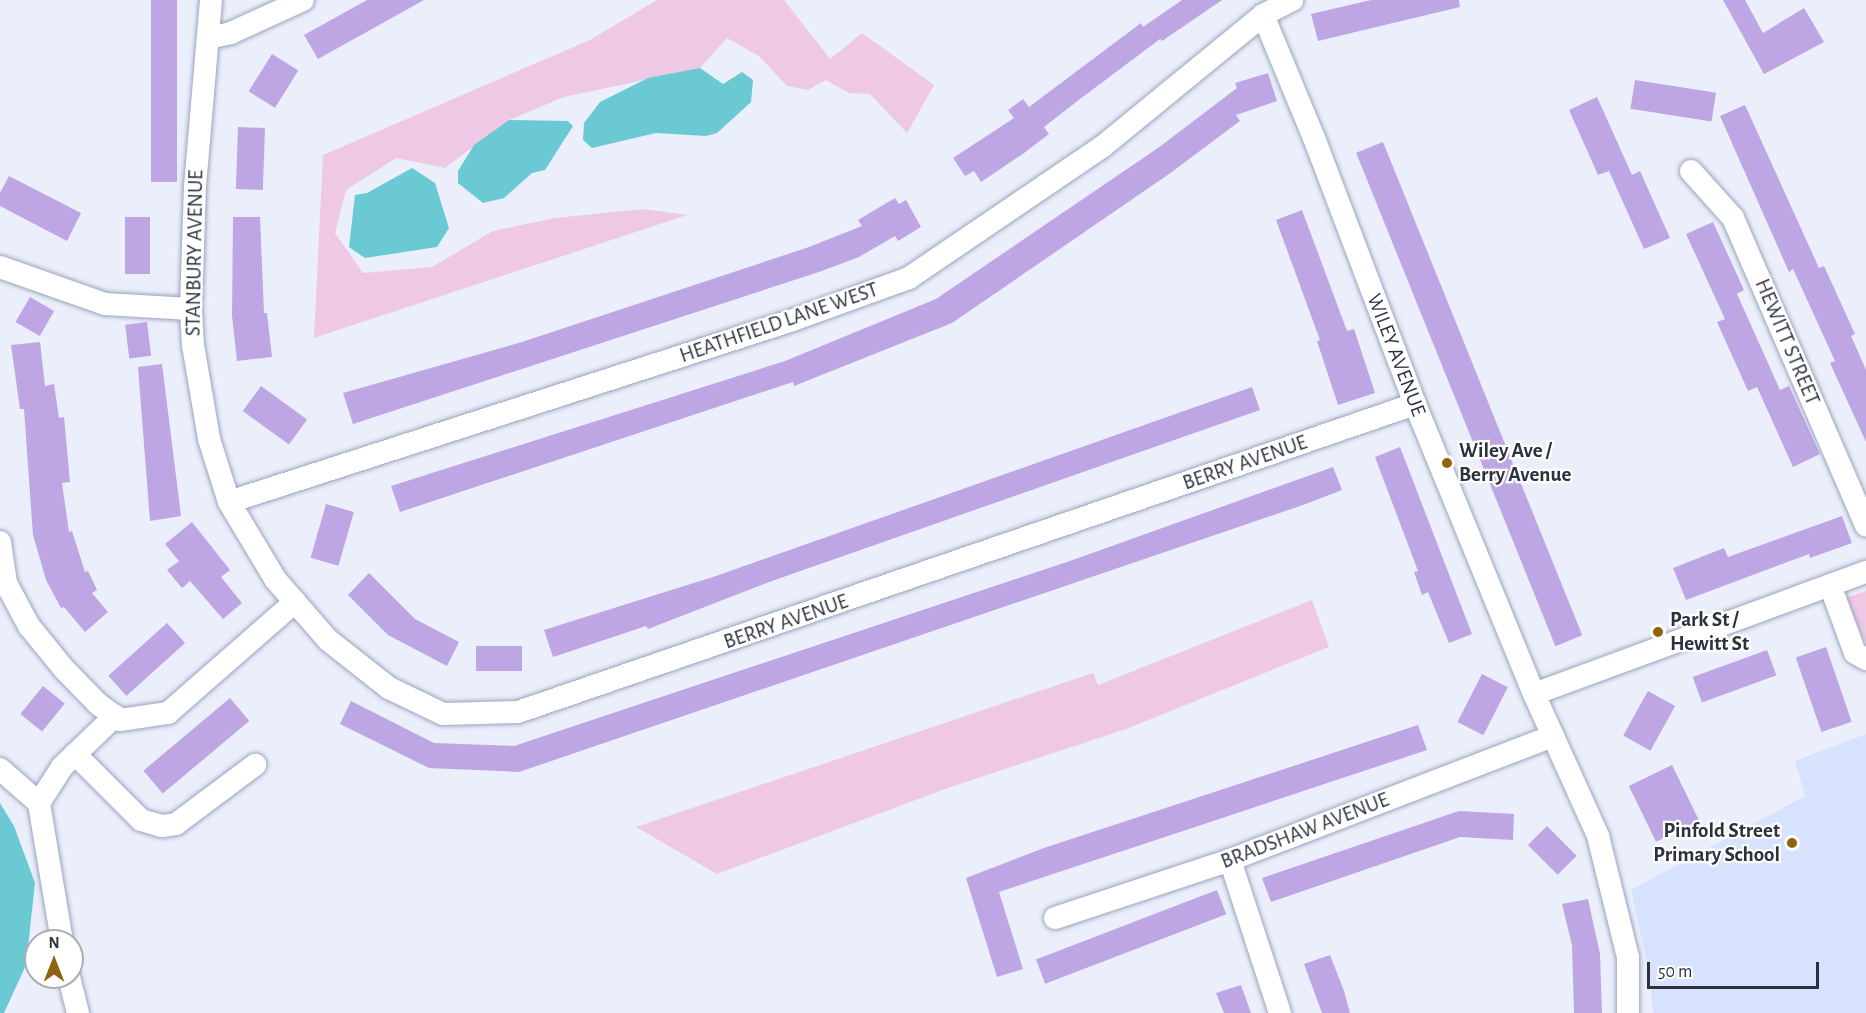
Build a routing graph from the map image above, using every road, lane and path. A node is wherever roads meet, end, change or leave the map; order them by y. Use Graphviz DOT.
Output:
graph roads {
  1 [pos="211,0"];
  2 [pos="303,0"];
  3 [pos="1292,0"];
  4 [pos="1263,15"];
  5 [pos="208,38"];
  6 [pos="1690,171"];
  7 [pos="0,267"];
  8 [pos="191,309"];
  9 [pos="1415,404"];
  10 [pos="229,502"];
  11 [pos="1866,525"];
  12 [pos="0,542"];
  13 [pos="1866,572"];
  14 [pos="1830,585"];
  15 [pos="295,602"];
  16 [pos="1866,659"];
  17 [pos="1534,694"];
  18 [pos="115,716"];
  19 [pos="1553,736"];
  20 [pos="75,754"];
  21 [pos="255,765"];
  22 [pos="0,770"];
  23 [pos="39,803"];
  24 [pos="1230,860"];
  25 [pos="1055,918"];
  26 [pos="60,929"];
  27 [pos="72,989"];
  28 [pos="78,1013"];
  29 [pos="1280,1013"];
  30 [pos="1628,1013"];
  1 -- 5 [label="street, STANBURY AVENUE"];
  2 -- 5 [label="street"];
  3 -- 4 [label="street, HEATHFIELD LANE WEST"];
  4 -- 9 [label="street, WILEY AVENUE"];
  4 -- 10 [label="street, HEATHFIELD LANE WEST"];
  5 -- 8 [label="street, STANBURY AVENUE"];
  6 -- 11 [label="street, HEWITT STREET"];
  7 -- 8 [label="street"];
  8 -- 10 [label="street, STANBURY AVENUE"];
  9 -- 15 [label="street, BERRY AVENUE"];
  9 -- 17 [label="street, WILEY AVENUE"];
  10 -- 15 [label="street, BERRY AVENUE"];
  12 -- 18 [label="street"];
  13 -- 14 [label="street"];
  14 -- 16 [label="street"];
  14 -- 17 [label="street"];
  15 -- 18 [label="street"];
  17 -- 19 [label="street, WILEY AVENUE"];
  18 -- 20 [label="street"];
  19 -- 24 [label="street, BRADSHAW AVENUE"];
  19 -- 30 [label="street, WILEY AVENUE"];
  20 -- 21 [label="street"];
  20 -- 23 [label="street"];
  22 -- 23 [label="street"];
  23 -- 26 [label="street"];
  24 -- 25 [label="street, BRADSHAW AVENUE"];
  24 -- 29 [label="street"];
  27 -- 28 [label="street"];
}
